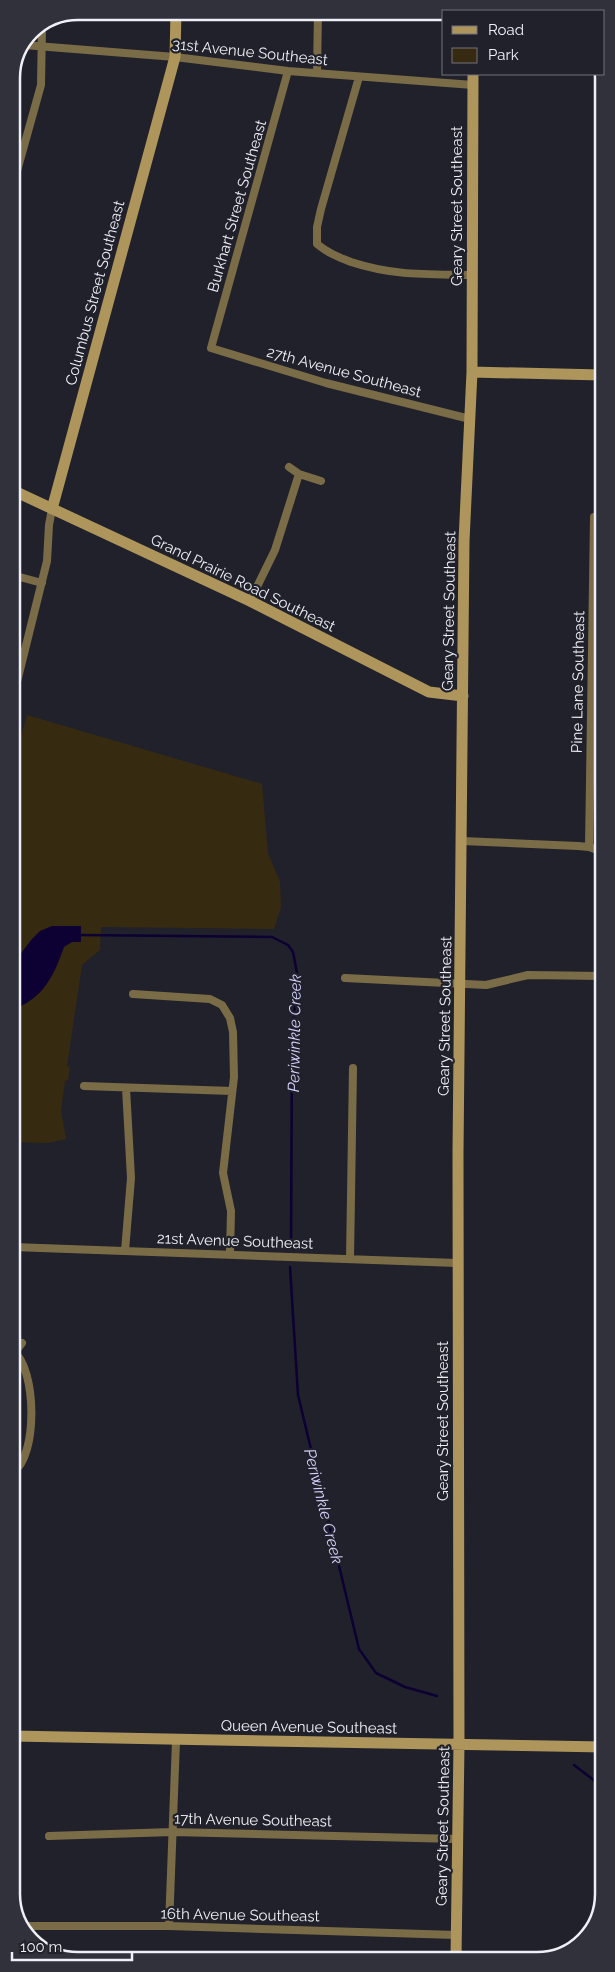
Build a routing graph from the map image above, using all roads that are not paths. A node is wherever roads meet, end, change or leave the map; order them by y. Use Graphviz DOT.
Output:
graph roads {
  1 [pos="176,20"];
  2 [pos="318,20"];
  3 [pos="42,33"];
  4 [pos="30,46"];
  5 [pos="41,47"];
  6 [pos="174,57"];
  7 [pos="288,71"];
  8 [pos="317,73"];
  9 [pos="359,77"];
  10 [pos="473,80"];
  11 [pos="20,160"];
  12 [pos="471,275"];
  13 [pos="211,348"];
  14 [pos="472,372"];
  15 [pos="595,375"];
  16 [pos="470,418"];
  17 [pos="289,468"];
  18 [pos="299,474"];
  19 [pos="320,481"];
  20 [pos="20,494"];
  21 [pos="52,509"];
  22 [pos="594,517"];
  23 [pos="20,577"];
  24 [pos="42,583"];
  25 [pos="250,601"];
  26 [pos="20,670"];
  27 [pos="592,693"];
  28 [pos="462,696"];
  29 [pos="462,841"];
  30 [pos="589,847"];
  31 [pos="595,849"];
  32 [pos="595,976"];
  33 [pos="345,978"];
  34 [pos="461,984"];
  35 [pos="133,994"];
  36 [pos="354,1068"];
  37 [pos="84,1086"];
  38 [pos="126,1088"];
  39 [pos="232,1092"];
  40 [pos="20,1247"];
  41 [pos="125,1251"];
  42 [pos="230,1254"];
  43 [pos="350,1259"];
  44 [pos="457,1263"];
  45 [pos="22,1343"];
  46 [pos="20,1345"];
  47 [pos="20,1360"];
  48 [pos="20,1464"];
  49 [pos="20,1473"];
  50 [pos="24,1476"];
  51 [pos="20,1736"];
  52 [pos="176,1741"];
  53 [pos="459,1744"];
  54 [pos="595,1747"];
  55 [pos="172,1832"];
  56 [pos="49,1836"];
  57 [pos="457,1839"];
  58 [pos="30,1926"];
  59 [pos="169,1926"];
  60 [pos="456,1935"];
  61 [pos="456,1952"];
  1 -- 6 [label="main road, Columbus Street Southeast"];
  2 -- 8 [label="street"];
  3 -- 5 [label="street"];
  4 -- 5 [label="street, 31st Avenue Southeast"];
  5 -- 6 [label="street, 31st Avenue Southeast"];
  5 -- 11 [label="street"];
  6 -- 7 [label="street, 31st Avenue Southeast"];
  6 -- 21 [label="main road, Columbus Street Southeast"];
  7 -- 8 [label="street, 31st Avenue Southeast"];
  7 -- 13 [label="street, Burkhart Street Southeast"];
  8 -- 9 [label="street, 31st Avenue Southeast"];
  9 -- 10 [label="street, 31st Avenue Southeast"];
  9 -- 12 [label="street"];
  10 -- 12 [label="main road, Geary Street Southeast"];
  12 -- 14 [label="main road, Geary Street Southeast"];
  13 -- 16 [label="street, 27th Avenue Southeast"];
  14 -- 15 [label="main road"];
  14 -- 16 [label="main road, Geary Street Southeast"];
  16 -- 28 [label="main road, Geary Street Southeast"];
  17 -- 18 [label="street"];
  18 -- 19 [label="street"];
  18 -- 25 [label="street"];
  20 -- 21 [label="main road, Grand Prairie Road Southeast"];
  21 -- 24 [label="street, Columbus Street Southeast"];
  21 -- 25 [label="main road, Grand Prairie Road Southeast"];
  22 -- 27 [label="street, Pine Lane Southeast"];
  23 -- 24 [label="street"];
  24 -- 26 [label="street, Columbus Street Southeast"];
  25 -- 28 [label="main road, Grand Prairie Road Southeast"];
  27 -- 30 [label="street, Pine Lane Southeast"];
  28 -- 29 [label="main road, Geary Street Southeast"];
  29 -- 30 [label="street"];
  29 -- 34 [label="main road, Geary Street Southeast"];
  30 -- 31 [label="street"];
  32 -- 34 [label="street"];
  33 -- 34 [label="street"];
  34 -- 44 [label="main road, Geary Street Southeast"];
  35 -- 39 [label="street"];
  36 -- 43 [label="street"];
  37 -- 38 [label="street"];
  38 -- 39 [label="street"];
  38 -- 41 [label="street"];
  39 -- 42 [label="street"];
  40 -- 41 [label="street, 21st Avenue Southeast"];
  41 -- 42 [label="street, 21st Avenue Southeast"];
  42 -- 43 [label="street, 21st Avenue Southeast"];
  43 -- 44 [label="street, 21st Avenue Southeast"];
  44 -- 53 [label="main road, Geary Street Southeast"];
  45 -- 46 [label="street"];
  47 -- 48 [label="street"];
  49 -- 50 [label="street"];
  51 -- 52 [label="main road, Queen Avenue Southeast"];
  52 -- 53 [label="main road, Queen Avenue Southeast"];
  52 -- 55 [label="street"];
  53 -- 54 [label="main road, Queen Avenue Southeast"];
  53 -- 57 [label="main road, Geary Street Southeast"];
  55 -- 56 [label="street, 17th Avenue Southeast"];
  55 -- 57 [label="street, 17th Avenue Southeast"];
  55 -- 59 [label="street"];
  57 -- 60 [label="main road, Geary Street Southeast"];
  58 -- 59 [label="street, 16th Avenue Southeast"];
  59 -- 60 [label="street, 16th Avenue Southeast"];
  60 -- 61 [label="main road, Geary Street Southeast"];
}
